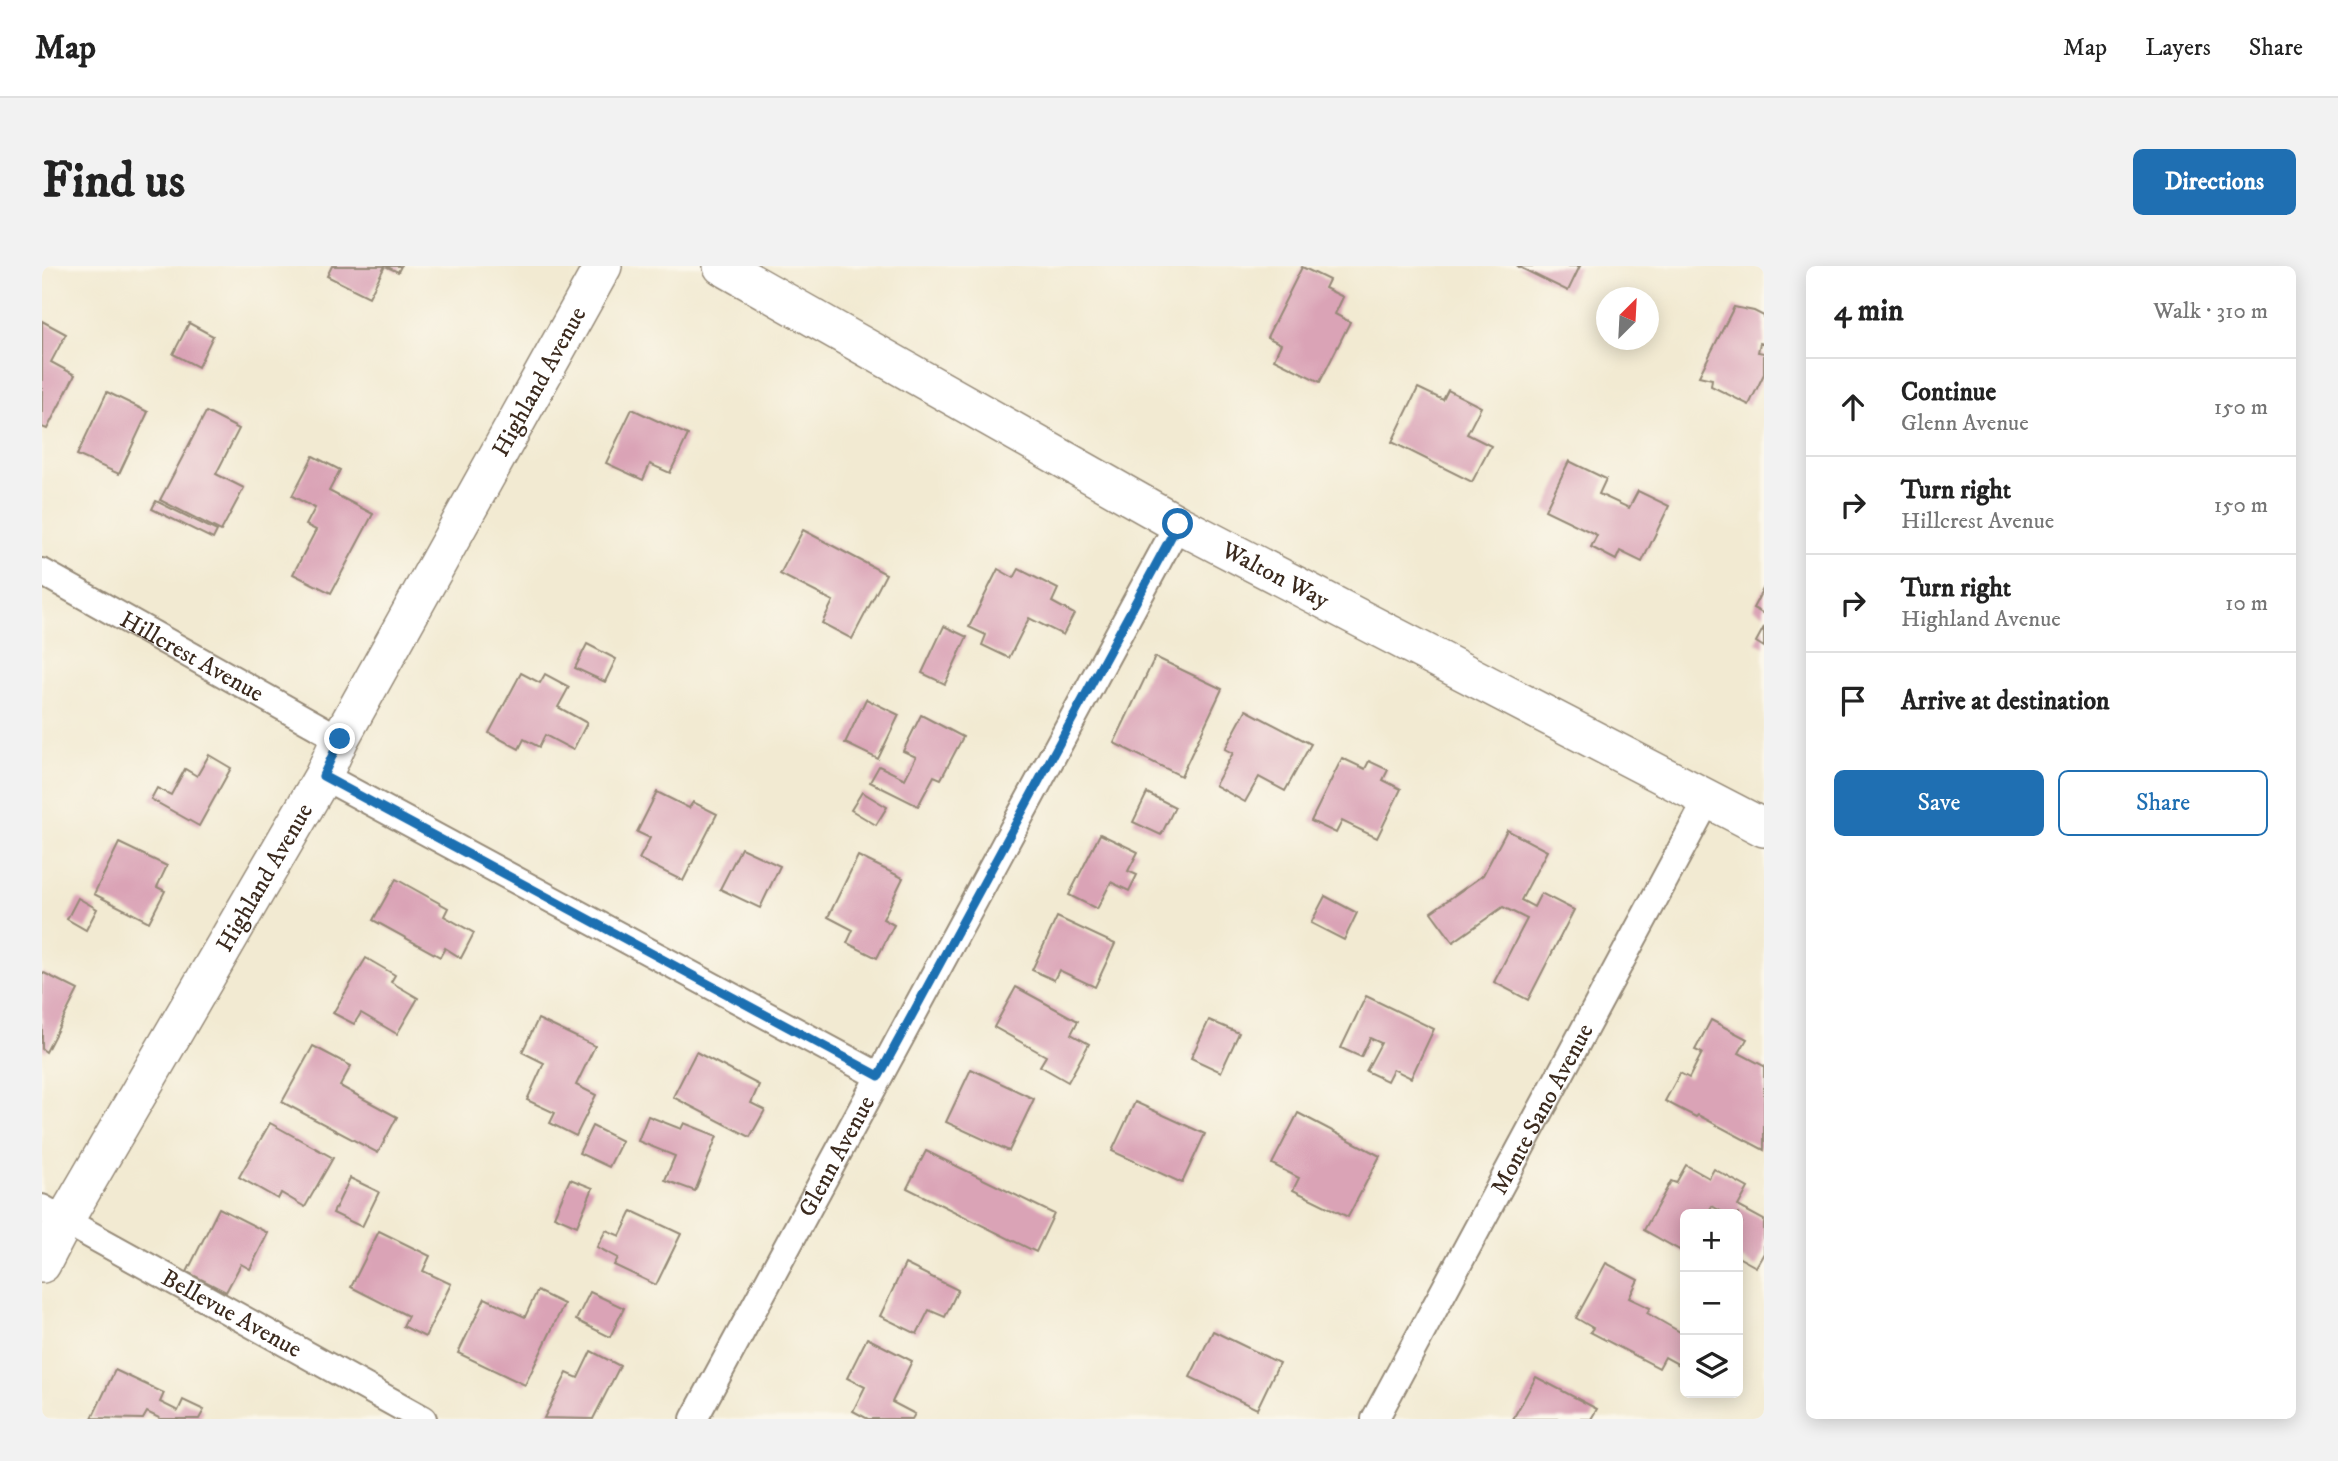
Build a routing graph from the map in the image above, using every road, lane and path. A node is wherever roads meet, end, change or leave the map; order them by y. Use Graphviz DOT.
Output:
graph roads {
  1 [pos="603,266"];
  2 [pos="722,266"];
  3 [pos="1178,524"];
  4 [pos="42,572"];
  5 [pos="340,739"];
  6 [pos="323,776"];
  7 [pos="1708,799"];
  8 [pos="1764,828"];
  9 [pos="879,1076"];
  10 [pos="54,1214"];
  11 [pos="42,1264"];
  12 [pos="423,1419"];
  13 [pos="694,1419"];
  14 [pos="1375,1419"];
  1 -- 5 [label="main road, Highland Avenue"];
  2 -- 3 [label="main road, Walton Way"];
  3 -- 7 [label="main road, Walton Way"];
  3 -- 9 [label="street, Glenn Avenue"];
  4 -- 5 [label="street, Hillcrest Avenue"];
  5 -- 6 [label="main road, Highland Avenue"];
  6 -- 9 [label="street"];
  6 -- 10 [label="main road, Highland Avenue"];
  7 -- 8 [label="main road, Walton Way"];
  7 -- 14 [label="street, Monte Sano Avenue"];
  9 -- 13 [label="street, Glenn Avenue"];
  10 -- 11 [label="main road, Highland Avenue"];
  10 -- 12 [label="street, Bellevue Avenue"];
}
